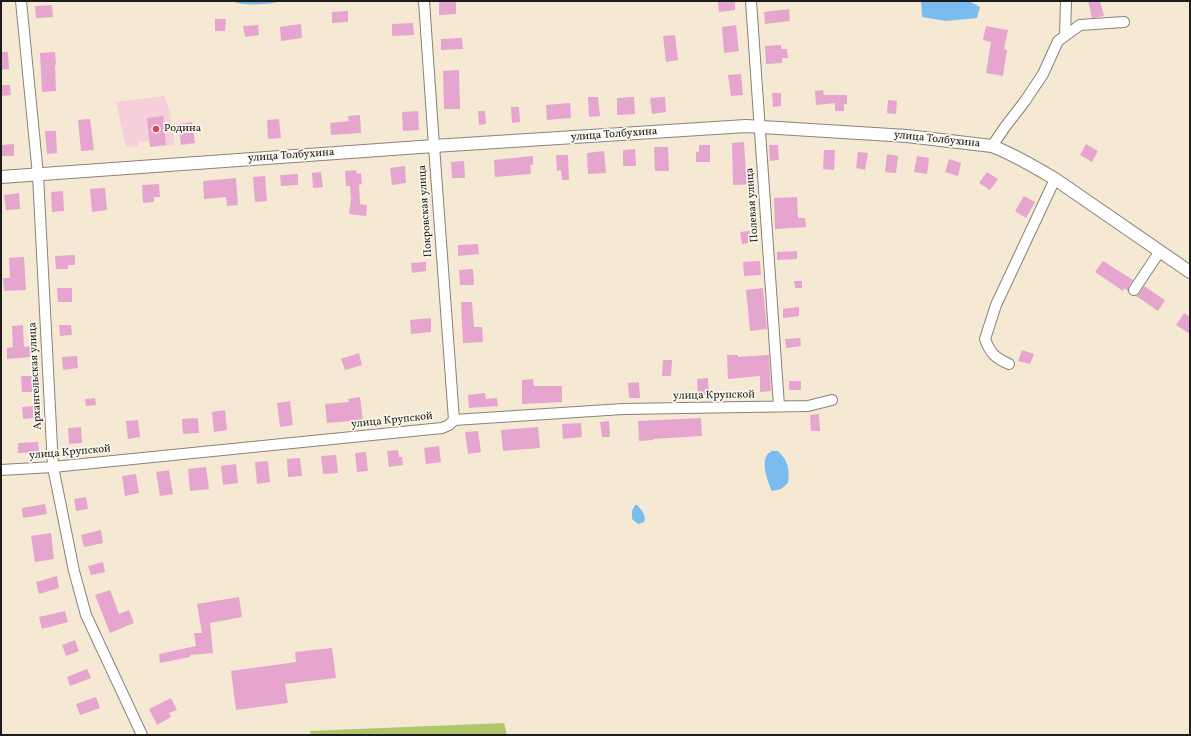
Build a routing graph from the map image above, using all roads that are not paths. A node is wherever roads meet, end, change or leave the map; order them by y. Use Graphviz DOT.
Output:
graph roads {
  1 [pos="22,1"];
  2 [pos="424,1"];
  3 [pos="751,1"];
  4 [pos="1066,1"];
  5 [pos="1124,22"];
  6 [pos="1065,36"];
  7 [pos="759,127"];
  8 [pos="434,146"];
  9 [pos="992,146"];
  10 [pos="38,174"];
  11 [pos="1,177"];
  12 [pos="1055,179"];
  13 [pos="1160,251"];
  14 [pos="1190,272"];
  15 [pos="1134,290"];
  16 [pos="1009,364"];
  17 [pos="832,400"];
  18 [pos="779,406"];
  19 [pos="454,420"];
  20 [pos="54,467"];
  21 [pos="1,470"];
  22 [pos="142,735"];
  1 -- 10 [label="street, Архангельская улица"];
  2 -- 8 [label="street, Покровская улица"];
  3 -- 7 [label="street, Полевая улица"];
  4 -- 6 [label="street"];
  5 -- 6 [label="street"];
  6 -- 9 [label="street"];
  7 -- 8 [label="main road, улица Толбухина"];
  7 -- 9 [label="main road, улица Толбухина"];
  7 -- 18 [label="street, Полевая улица"];
  8 -- 10 [label="main road, улица Толбухина"];
  8 -- 19 [label="street, Покровская улица"];
  9 -- 12 [label="main road, улица Толбухина"];
  10 -- 11 [label="main road, улица Толбухина"];
  10 -- 20 [label="street, Архангельская улица"];
  12 -- 13 [label="main road, улица Толбухина"];
  12 -- 16 [label="street"];
  13 -- 14 [label="main road, улица Толбухина"];
  13 -- 15 [label="street"];
  17 -- 18 [label="street, улица Крупской"];
  18 -- 19 [label="street, улица Крупской"];
  19 -- 20 [label="street, улица Крупской"];
  20 -- 21 [label="street, улица Крупской"];
  20 -- 22 [label="street, Архангельская улица"];
}
